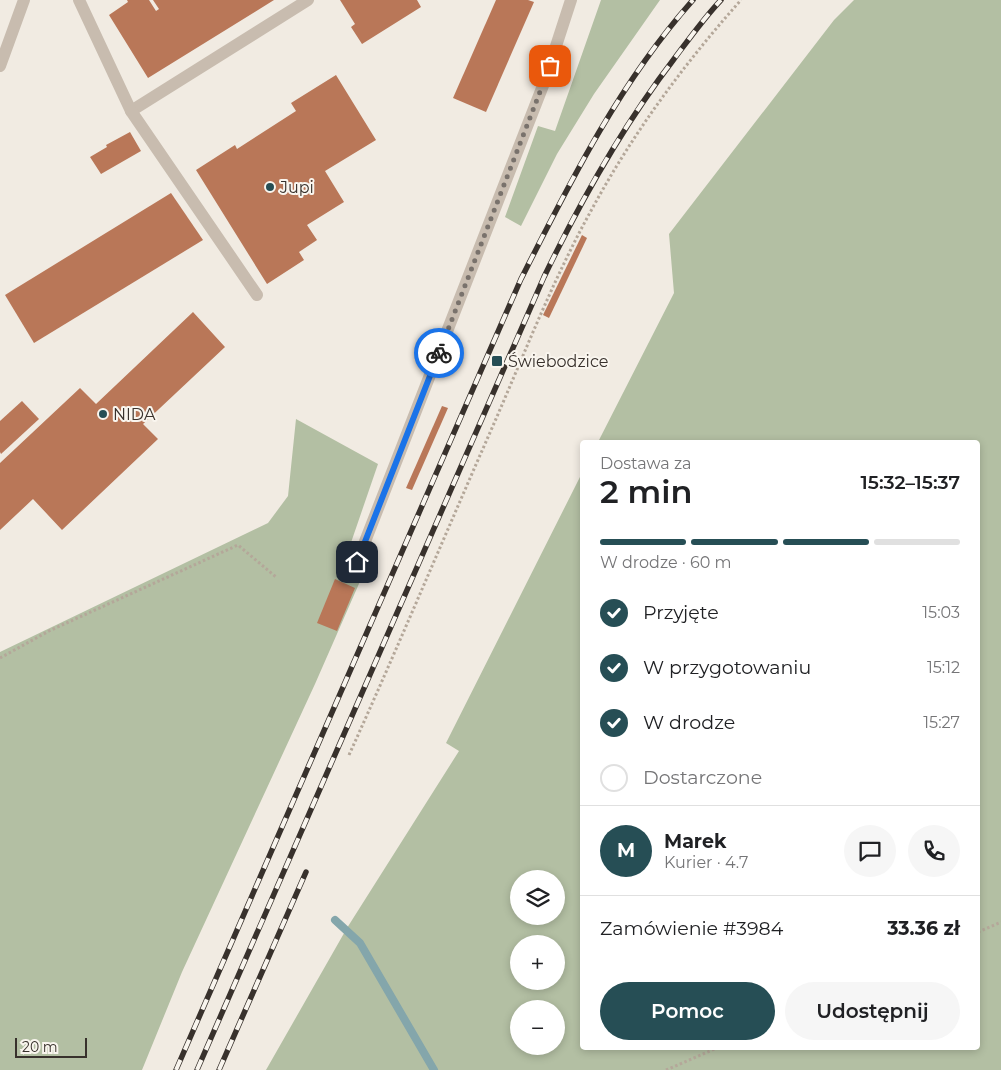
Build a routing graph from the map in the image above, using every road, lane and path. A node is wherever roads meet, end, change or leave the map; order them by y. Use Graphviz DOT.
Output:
graph roads {
  1 [pos="24,0"];
  2 [pos="79,0"];
  3 [pos="308,0"];
  4 [pos="571,0"];
  5 [pos="742,0"];
  6 [pos="0,66"];
  7 [pos="131,111"];
  8 [pos="257,295"];
  9 [pos="357,562"];
  10 [pos="276,577"];
  11 [pos="0,658"];
  12 [pos="349,755"];
  13 [pos="1001,922"];
  14 [pos="980,931"];
  15 [pos="712,1050"];
  16 [pos="666,1070"];
  1 -- 6 [label="street"];
  2 -- 7 [label="street"];
  3 -- 7 [label="street"];
  4 -- 9 [label="street"];
  5 -- 12 [label="path"];
  7 -- 8 [label="street"];
  10 -- 11 [label="path"];
  13 -- 14 [label="path"];
  15 -- 16 [label="path"];
}
